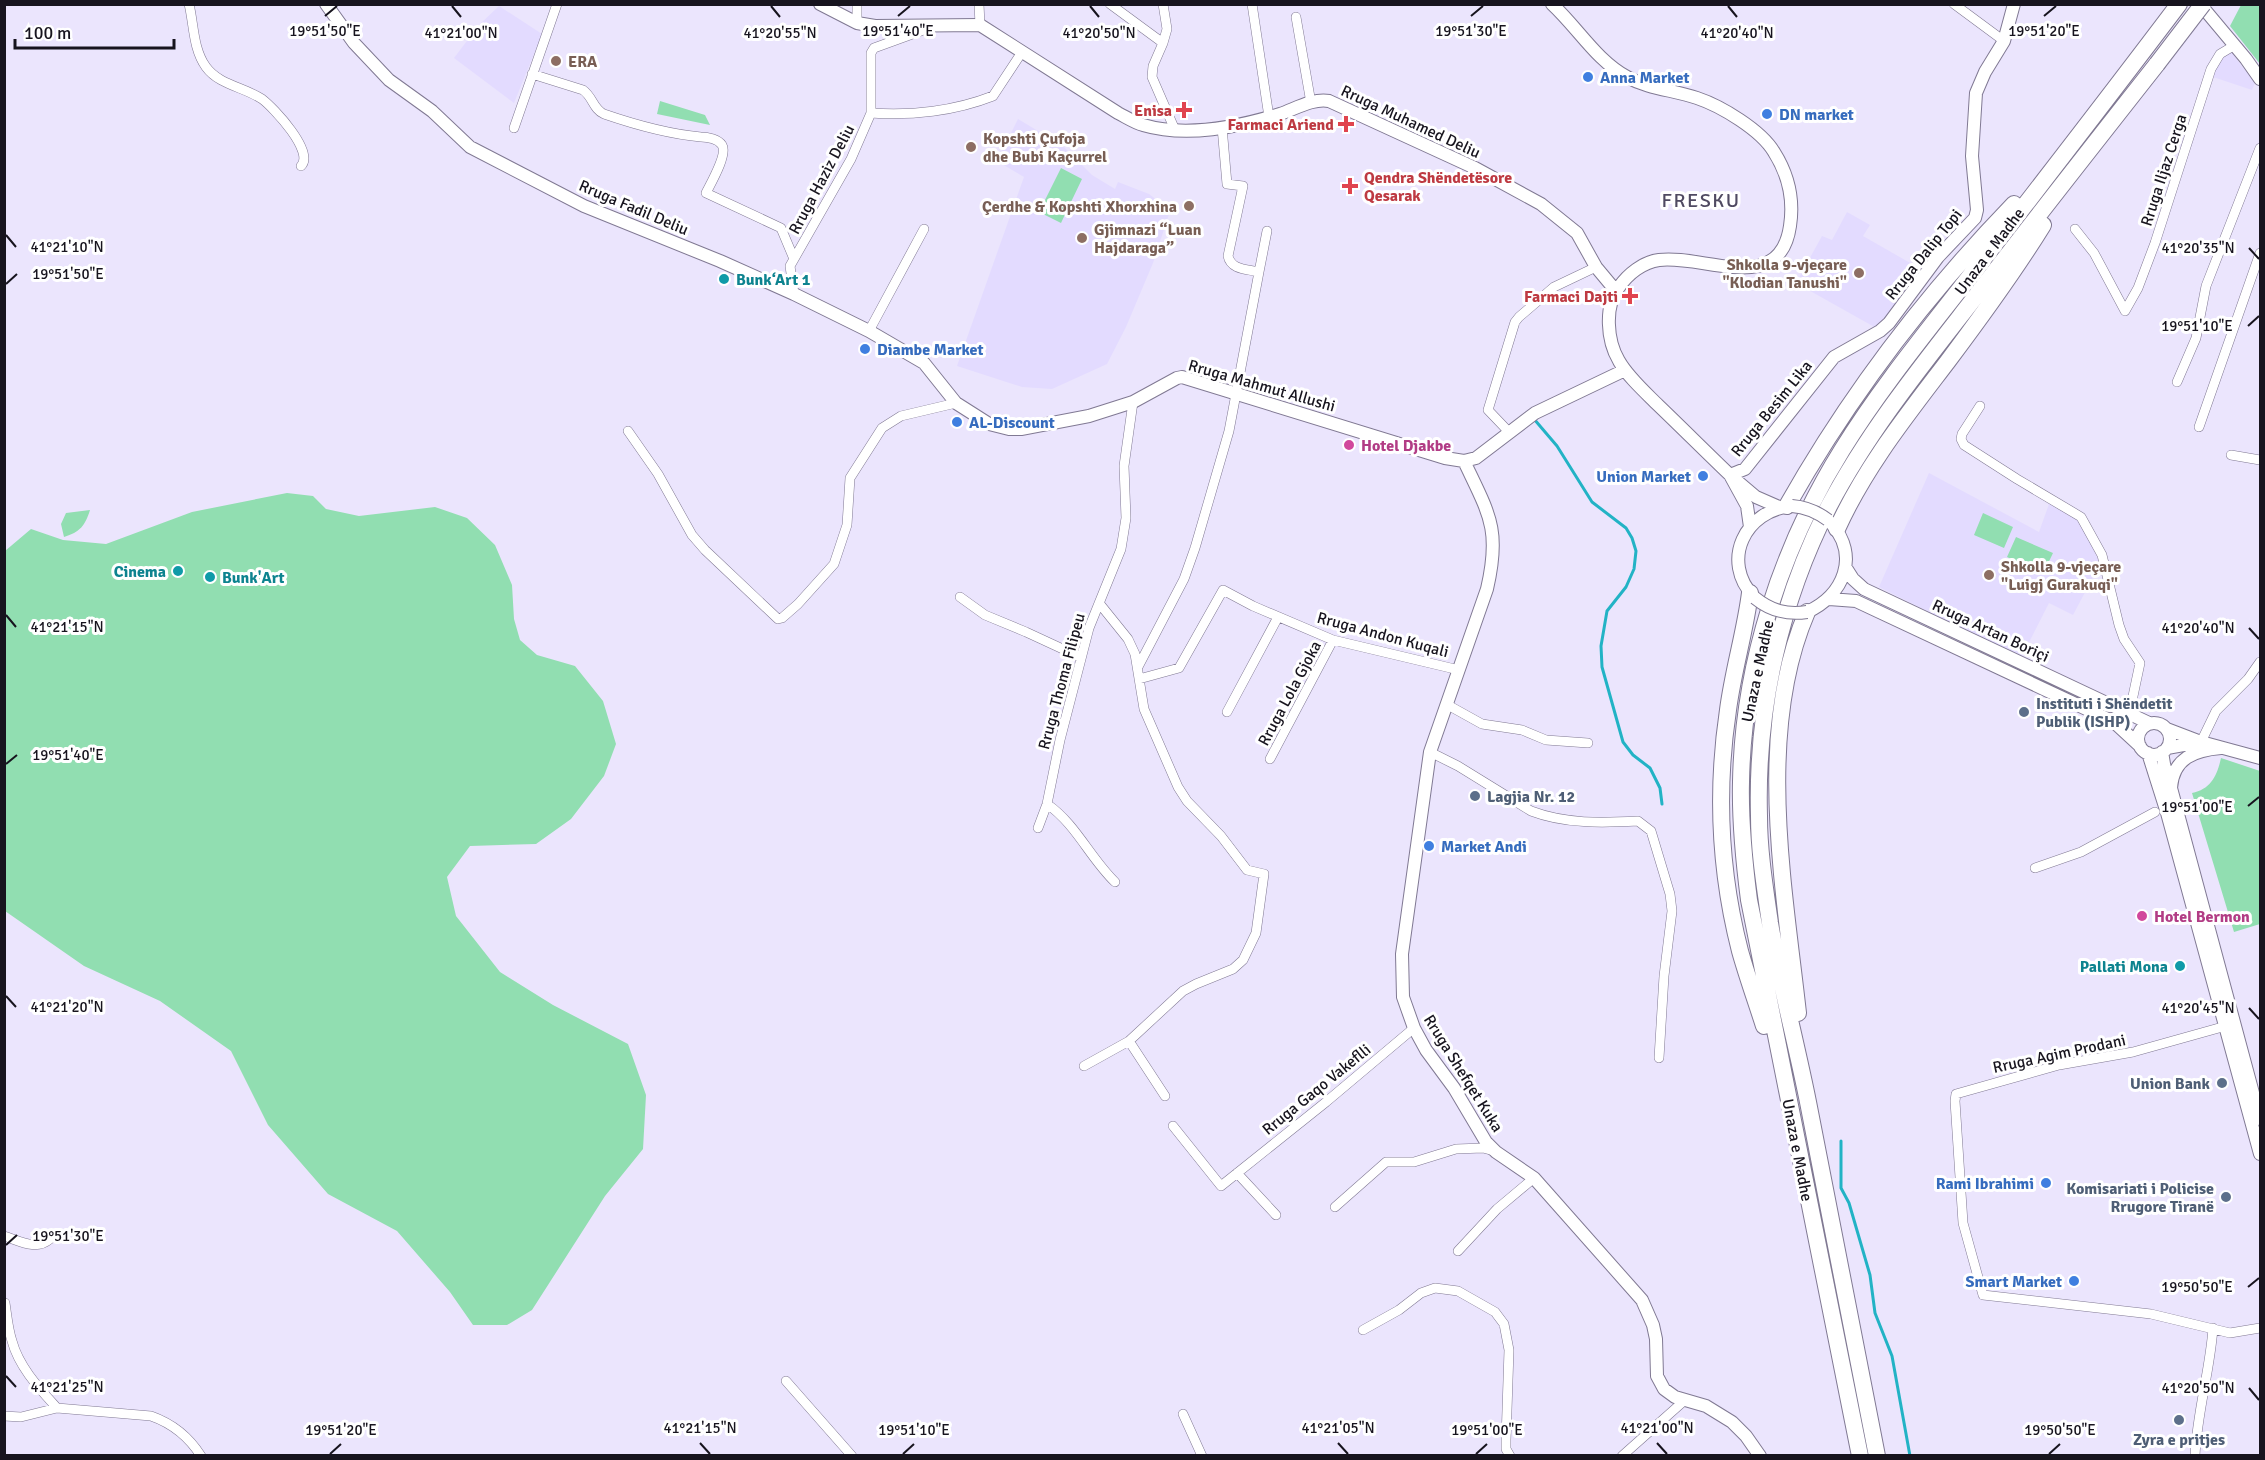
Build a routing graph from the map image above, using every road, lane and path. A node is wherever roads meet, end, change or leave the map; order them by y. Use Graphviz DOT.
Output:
graph roads {
  1 [pos="189,4"];
  2 [pos="326,4"];
  3 [pos="557,4"];
  4 [pos="820,4"];
  5 [pos="857,4"];
  6 [pos="979,4"];
  7 [pos="1110,4"];
  8 [pos="1163,4"];
  9 [pos="1252,4"];
  10 [pos="1552,4"];
  11 [pos="1954,4"];
  12 [pos="2014,4"];
  13 [pos="2179,4"];
  14 [pos="2202,4"];
  15 [pos="1296,17"];
  16 [pos="857,23"];
  17 [pos="980,25"];
  18 [pos="934,26"];
  19 [pos="2004,41"];
  20 [pos="1163,43"];
  21 [pos="2235,45"];
  22 [pos="1022,52"];
  23 [pos="532,74"];
  24 [pos="2260,79"];
  25 [pos="1311,103"];
  26 [pos="871,113"];
  27 [pos="1269,117"];
  28 [pos="1222,127"];
  29 [pos="514,128"];
  30 [pos="1175,130"];
  31 [pos="2093,145"];
  32 [pos="2260,148"];
  33 [pos="2059,159"];
  34 [pos="301,166"];
  35 [pos="924,229"];
  36 [pos="2075,229"];
  37 [pos="1267,231"];
  38 [pos="2260,253"];
  39 [pos="794,258"];
  40 [pos="1596,267"];
  41 [pos="1258,272"];
  42 [pos="1616,291"];
  43 [pos="794,294"];
  44 [pos="869,331"];
  45 [pos="1834,357"];
  46 [pos="1625,370"];
  47 [pos="2176,382"];
  48 [pos="1237,394"];
  49 [pos="1133,402"];
  50 [pos="956,403"];
  51 [pos="1980,406"];
  52 [pos="2199,426"];
  53 [pos="628,431"];
  54 [pos="1509,432"];
  55 [pos="2231,455"];
  56 [pos="2260,460"];
  57 [pos="1464,461"];
  58 [pos="1726,471"];
  59 [pos="1786,506"];
  60 [pos="1749,527"];
  61 [pos="1837,529"];
  62 [pos="1846,568"];
  63 [pos="1752,596"];
  64 [pos="960,597"];
  65 [pos="1829,599"];
  66 [pos="1099,603"];
  67 [pos="1807,612"];
  68 [pos="1278,617"];
  69 [pos="1333,640"];
  70 [pos="1080,657"];
  71 [pos="2260,662"];
  72 [pos="1138,667"];
  73 [pos="1459,670"];
  74 [pos="1139,679"];
  75 [pos="1446,704"];
  76 [pos="1227,712"];
  77 [pos="2129,715"];
  78 [pos="2149,723"];
  79 [pos="2167,729"];
  80 [pos="2201,742"];
  81 [pos="1588,743"];
  82 [pos="2221,748"];
  83 [pos="2144,750"];
  84 [pos="2165,750"];
  85 [pos="1430,752"];
  86 [pos="2260,758"];
  87 [pos="1270,759"];
  88 [pos="2171,788"];
  89 [pos="1047,804"];
  90 [pos="2155,812"];
  91 [pos="1038,828"];
  92 [pos="2035,868"];
  93 [pos="1115,882"];
  94 [pos="2226,1026"];
  95 [pos="1414,1028"];
  96 [pos="1129,1041"];
  97 [pos="1659,1058"];
  98 [pos="1084,1066"];
  99 [pos="1165,1096"];
  100 [pos="1808,1100"];
  101 [pos="1789,1101"];
  102 [pos="2260,1119"];
  103 [pos="1173,1126"];
  104 [pos="1497,1152"];
  105 [pos="2260,1154"];
  106 [pos="1237,1173"];
  107 [pos="1534,1178"];
  108 [pos="1335,1207"];
  109 [pos="1276,1215"];
  110 [pos="4,1236"];
  111 [pos="50,1239"];
  112 [pos="1458,1251"];
  113 [pos="5,1303"];
  114 [pos="2214,1328"];
  115 [pos="2260,1328"];
  116 [pos="1363,1330"];
  117 [pos="786,1381"];
  118 [pos="1863,1384"];
  119 [pos="1846,1389"];
  120 [pos="1685,1400"];
  121 [pos="57,1408"];
  122 [pos="1182,1414"];
  123 [pos="4,1416"];
  124 [pos="201,1455"];
  125 [pos="852,1455"];
  126 [pos="1202,1455"];
  127 [pos="1510,1455"];
  128 [pos="1622,1455"];
  129 [pos="1760,1455"];
  130 [pos="1852,1455"];
  131 [pos="1860,1455"];
  132 [pos="1877,1455"];
  133 [pos="1886,1455"];
  134 [pos="2195,1455"];
  1 -- 34 [label="street"];
  2 -- 43 [label="street, Rruga Fadil Deliu"];
  3 -- 23 [label="street"];
  4 -- 16 [label="street"];
  5 -- 16 [label="street"];
  6 -- 17 [label="street"];
  7 -- 20 [label="street"];
  8 -- 20 [label="street"];
  9 -- 27 [label="street"];
  10 -- 42 [label="street"];
  11 -- 19 [label="street"];
  12 -- 19 [label="street, Rruga Dalip Topi"];
  13 -- 33 [label="highway, Unaza e Madhe"];
  14 -- 21 [label="street"];
  14 -- 31 [label="highway, bridge"];
  15 -- 25 [label="street"];
  16 -- 18 [label="street"];
  17 -- 18 [label="street"];
  17 -- 22 [label="street, Rruga Muhamed Deliu"];
  18 -- 26 [label="street"];
  19 -- 45 [label="street, Rruga Dalip Topi"];
  20 -- 30 [label="street"];
  21 -- 24 [label="street"];
  21 -- 36 [label="street, Rruga Iljaz Cerga"];
  22 -- 26 [label="street"];
  22 -- 30 [label="street, Rruga Muhamed Deliu"];
  23 -- 29 [label="street"];
  23 -- 39 [label="street, Rruga Haziz Deliu"];
  25 -- 27 [label="street, Rruga Muhamed Deliu"];
  25 -- 40 [label="street, Rruga Muhamed Deliu"];
  26 -- 39 [label="street, Rruga Haziz Deliu"];
  27 -- 28 [label="street, Rruga Muhamed Deliu"];
  28 -- 30 [label="street, Rruga Muhamed Deliu"];
  28 -- 41 [label="street"];
  31 -- 61 [label="highway"];
  31 -- 100 [label="highway, Unaza e Madhe"];
  32 -- 47 [label="street"];
  33 -- 59 [label="highway"];
  33 -- 101 [label="highway, Unaza e Madhe"];
  35 -- 44 [label="street"];
  37 -- 41 [label="street"];
  38 -- 52 [label="street"];
  39 -- 43 [label="street, Rruga Haziz Deliu"];
  40 -- 42 [label="street, Rruga Muhamed Deliu"];
  40 -- 54 [label="street"];
  41 -- 48 [label="street"];
  42 -- 46 [label="street"];
  43 -- 44 [label="street, Rruga Fadil Deliu"];
  44 -- 50 [label="street, Rruga Fadil Deliu"];
  45 -- 58 [label="street, Rruga Besim Lika"];
  46 -- 54 [label="street"];
  46 -- 58 [label="street"];
  48 -- 49 [label="street, Rruga Mahmut Allushi"];
  48 -- 57 [label="street, Rruga Mahmut Allushi"];
  48 -- 72 [label="street"];
  49 -- 50 [label="street, Rruga Mahmut Allushi"];
  49 -- 66 [label="street, Rruga Thoma Filipeu"];
  50 -- 53 [label="street"];
  51 -- 77 [label="street"];
  54 -- 57 [label="street"];
  55 -- 56 [label="street"];
  57 -- 73 [label="street, Rruga Shefqet Kuka"];
  58 -- 59 [label="street"];
  58 -- 60 [label="street"];
  59 -- 60 [label="street"];
  59 -- 61 [label="street, bridge"];
  60 -- 63 [label="street"];
  61 -- 62 [label="street"];
  62 -- 65 [label="street"];
  62 -- 77 [label="street, Rruga Artan Boriçi"];
  63 -- 67 [label="street, bridge"];
  63 -- 101 [label="highway"];
  64 -- 70 [label="street"];
  65 -- 67 [label="street"];
  65 -- 83 [label="street, Rruga Artan Boriçi"];
  66 -- 70 [label="street, Rruga Thoma Filipeu"];
  66 -- 72 [label="street"];
  67 -- 100 [label="highway"];
  68 -- 69 [label="street, Rruga Andon Kuqali"];
  68 -- 74 [label="street, Rruga Andon Kuqali"];
  68 -- 76 [label="street"];
  69 -- 73 [label="street, Rruga Andon Kuqali"];
  69 -- 87 [label="street, Rruga Lola Gjoka"];
  70 -- 89 [label="street, Rruga Thoma Filipeu"];
  71 -- 80 [label="street"];
  72 -- 74 [label="street"];
  73 -- 75 [label="street, Rruga Shefqet Kuka"];
  74 -- 96 [label="street"];
  75 -- 81 [label="street"];
  75 -- 85 [label="street, Rruga Shefqet Kuka"];
  77 -- 78 [label="street, Rruga Artan Boriçi"];
  78 -- 79 [label="street"];
  78 -- 83 [label="street"];
  79 -- 80 [label="street"];
  79 -- 84 [label="street"];
  80 -- 82 [label="street"];
  80 -- 84 [label="street"];
  82 -- 86 [label="street"];
  82 -- 88 [label="street"];
  83 -- 84 [label="street"];
  83 -- 94 [label="street"];
  84 -- 88 [label="street"];
  85 -- 95 [label="street, Rruga Shefqet Kuka"];
  85 -- 97 [label="street"];
  88 -- 102 [label="street"];
  89 -- 91 [label="street, Rruga Thoma Filipeu"];
  89 -- 93 [label="street"];
  90 -- 92 [label="street"];
  94 -- 105 [label="street"];
  94 -- 114 [label="street, Rruga Agim Prodani"];
  95 -- 104 [label="street, Rruga Shefqet Kuka"];
  95 -- 106 [label="street, Rruga Gaqo Vakeflli"];
  96 -- 98 [label="street"];
  96 -- 99 [label="street"];
  100 -- 118 [label="highway, Unaza e Madhe"];
  101 -- 119 [label="highway, Unaza e Madhe"];
  103 -- 106 [label="street, Rruga Gaqo Vakeflli"];
  104 -- 107 [label="street, Rruga Shefqet Kuka"];
  104 -- 108 [label="street"];
  106 -- 109 [label="street"];
  107 -- 112 [label="street"];
  107 -- 120 [label="street, Rruga Shefqet Kuka"];
  110 -- 111 [label="street"];
  113 -- 121 [label="street"];
  114 -- 115 [label="street"];
  114 -- 134 [label="street"];
  116 -- 127 [label="street"];
  117 -- 125 [label="street"];
  118 -- 132 [label="highway, Unaza e Madhe"];
  118 -- 133 [label="highway"];
  119 -- 130 [label="highway"];
  119 -- 131 [label="highway, Unaza e Madhe"];
  120 -- 128 [label="street"];
  120 -- 129 [label="street, Rruga Shefqet Kuka"];
  121 -- 123 [label="street"];
  121 -- 124 [label="street"];
  122 -- 126 [label="street"];
}
